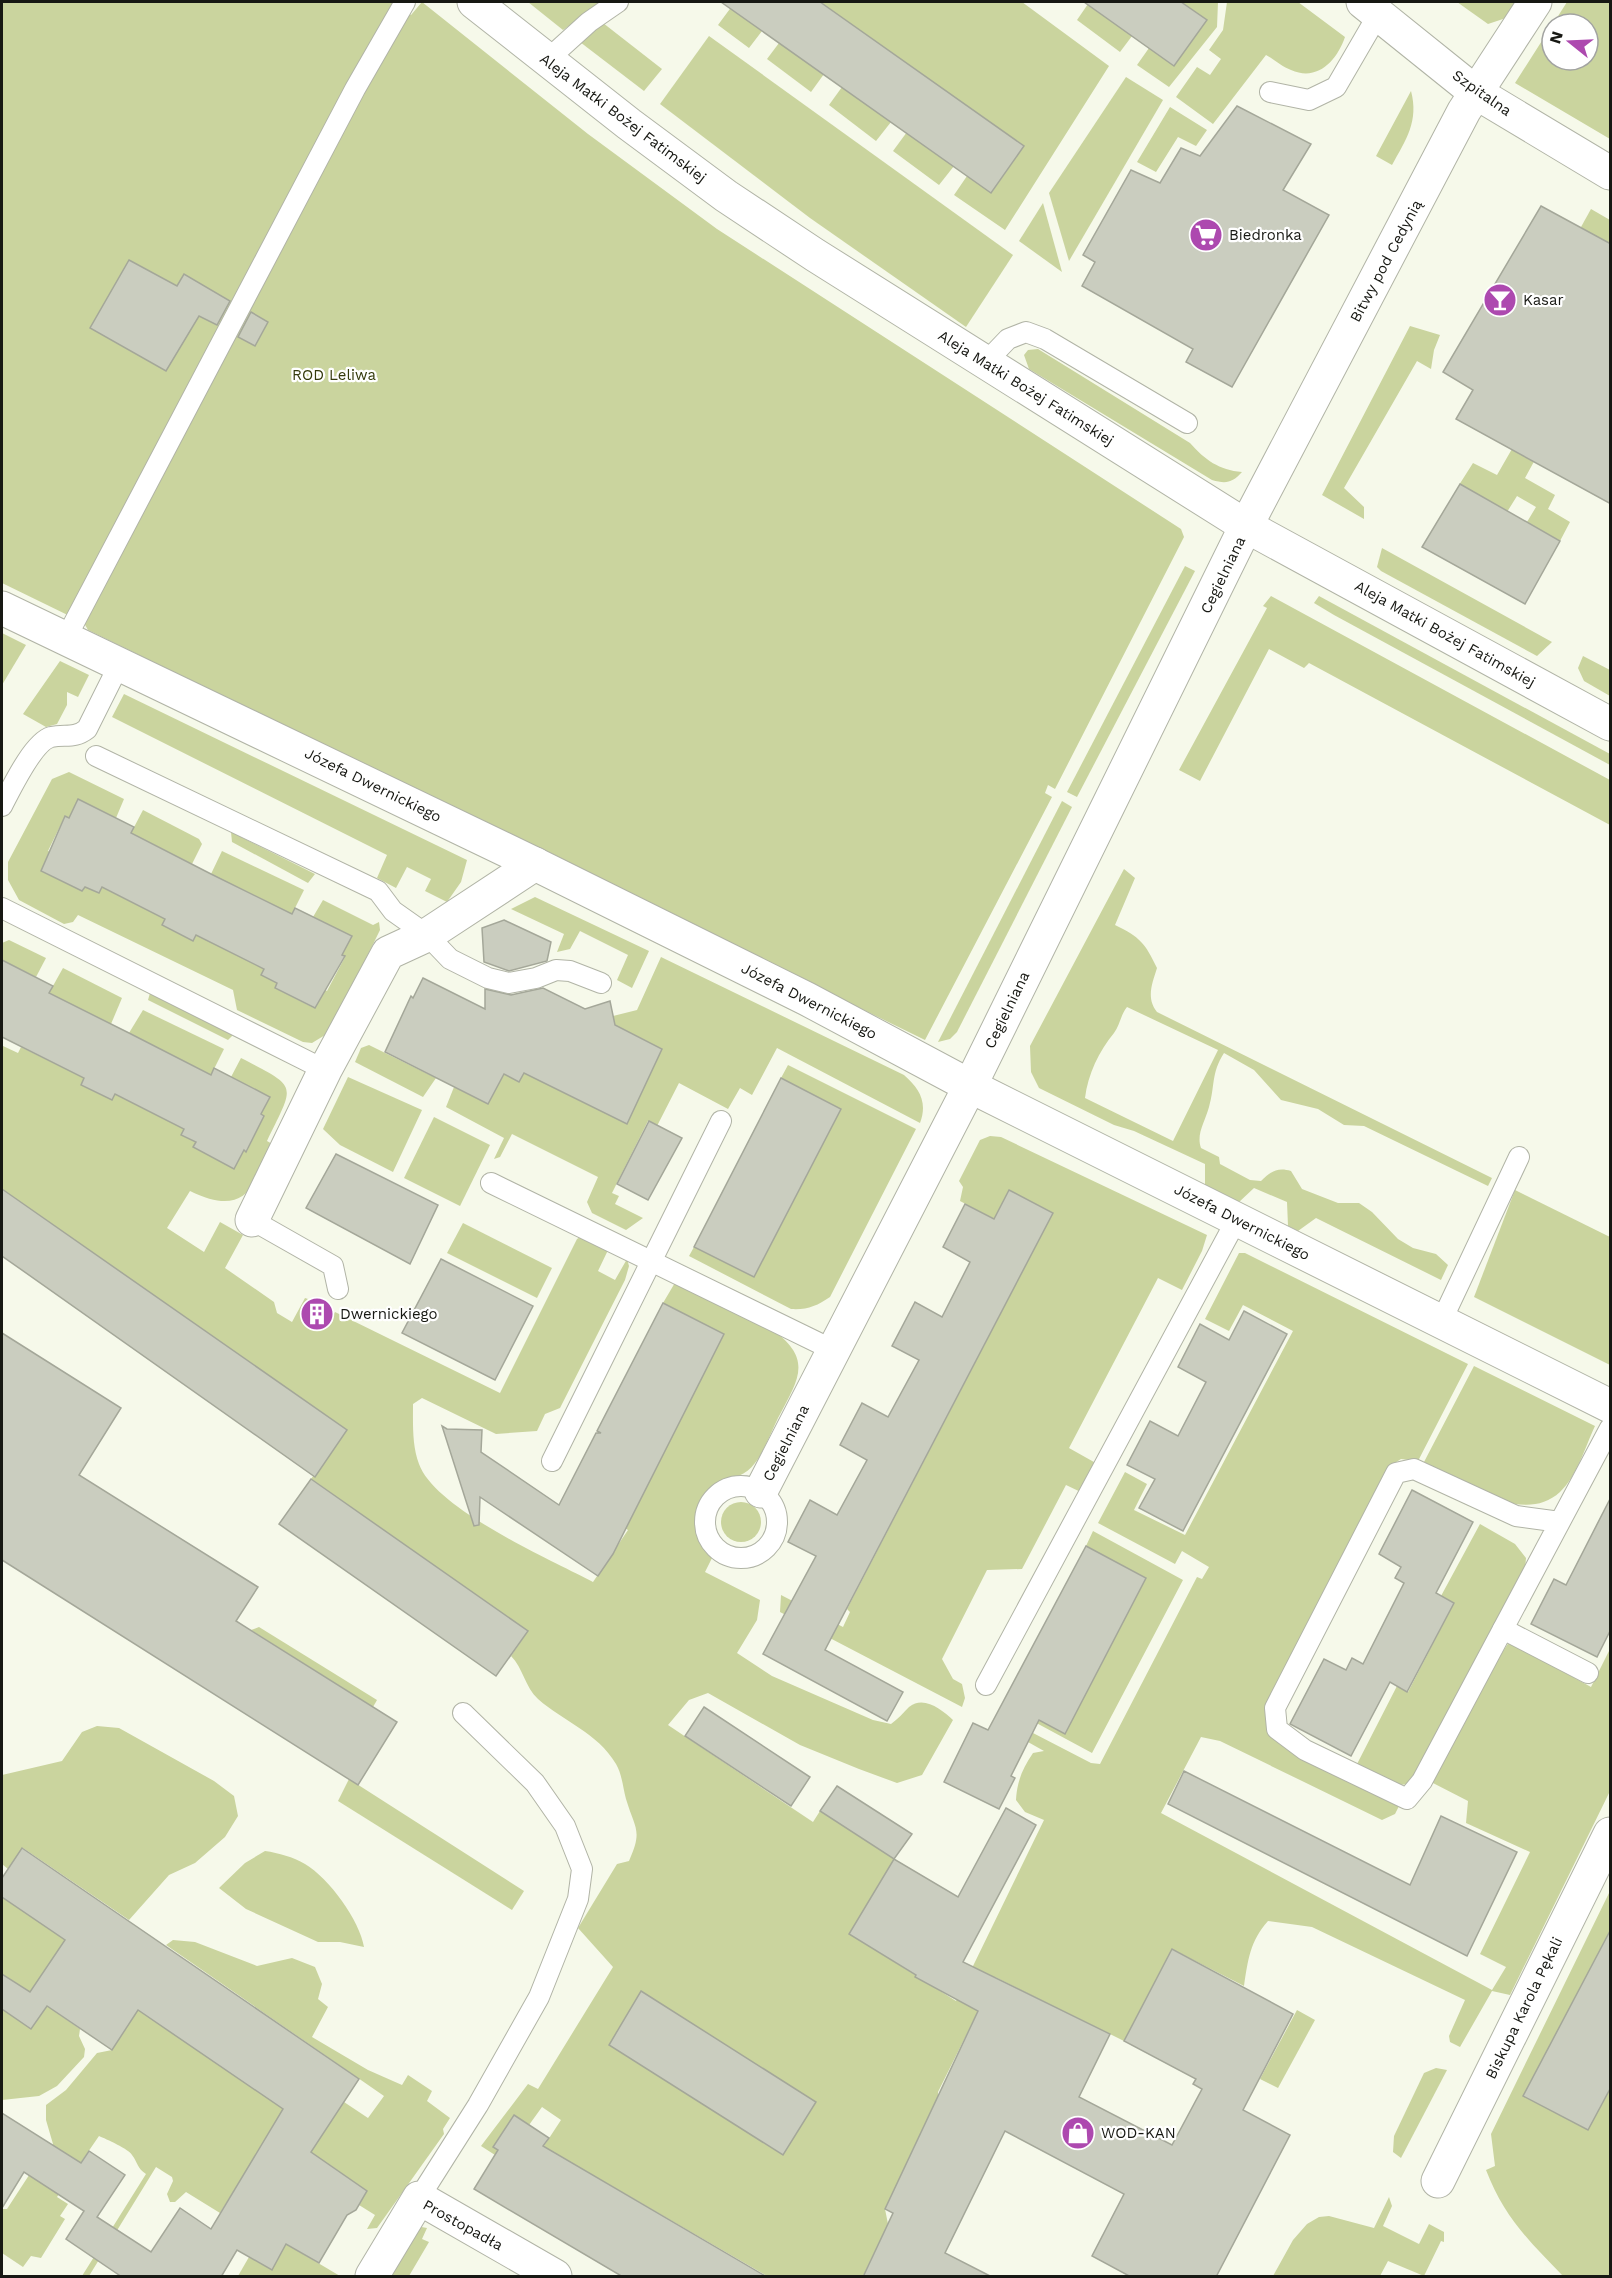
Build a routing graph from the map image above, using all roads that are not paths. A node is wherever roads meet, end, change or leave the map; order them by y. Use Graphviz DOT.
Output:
graph roads {
  1 [pos="405,2"];
  2 [pos="474,2"];
  3 [pos="618,2"];
  4 [pos="1535,2"];
  5 [pos="1371,7"];
  6 [pos="546,60"];
  7 [pos="1270,92"];
  8 [pos="1475,92"];
  9 [pos="1611,173"];
  10 [pos="985,363"];
  11 [pos="1187,423"];
  12 [pos="1246,526"];
  13 [pos="2,608"];
  14 [pos="66,638"];
  15 [pos="120,663"];
  16 [pos="1611,724"];
  17 [pos="96,756"];
  18 [pos="2,806"];
  19 [pos="535,864"];
  20 [pos="2,908"];
  21 [pos="427,935"];
  22 [pos="601,983"];
  23 [pos="326,1070"];
  24 [pos="970,1086"];
  25 [pos="721,1121"];
  26 [pos="1519,1157"];
  27 [pos="491,1183"];
  28 [pos="252,1220"];
  29 [pos="1237,1220"];
  30 [pos="650,1261"];
  31 [pos="338,1289"];
  32 [pos="1441,1322"];
  33 [pos="833,1350"];
  34 [pos="1611,1406"];
  35 [pos="1611,1428"];
  36 [pos="552,1461"];
  37 [pos="761,1491"];
  38 [pos="1560,1522"];
  39 [pos="1503,1629"];
  40 [pos="1588,1672"];
  41 [pos="986,1685"];
  42 [pos="463,1713"];
  43 [pos="1611,1834"];
  44 [pos="1438,2181"];
  45 [pos="419,2198"];
  46 [pos="372,2277"];
  47 [pos="555,2277"];
  1 -- 14 [label="lane"];
  2 -- 6 [label="street, Aleja Matki Bożej Fatimskiej"];
  3 -- 6 [label="lane"];
  4 -- 8 [label="street, Bitwy pod Cedynią"];
  5 -- 7 [label="lane"];
  5 -- 8 [label="street, Szpitalna"];
  6 -- 10 [label="street, Aleja Matki Bożej Fatimskiej"];
  8 -- 9 [label="street, Szpitalna"];
  8 -- 12 [label="street, Bitwy pod Cedynią"];
  10 -- 11 [label="lane"];
  10 -- 12 [label="street, Aleja Matki Bożej Fatimskiej"];
  12 -- 16 [label="street, Aleja Matki Bożej Fatimskiej"];
  12 -- 24 [label="street, Cegielniana"];
  13 -- 14 [label="street, Józefa Dwernickiego"];
  14 -- 15 [label="street, Józefa Dwernickiego"];
  15 -- 18 [label="lane"];
  15 -- 19 [label="street, Józefa Dwernickiego"];
  17 -- 21 [label="lane"];
  19 -- 21 [label="street"];
  19 -- 24 [label="street, Józefa Dwernickiego"];
  20 -- 23 [label="lane"];
  21 -- 22 [label="lane"];
  21 -- 23 [label="street"];
  23 -- 28 [label="street"];
  24 -- 29 [label="street, Józefa Dwernickiego"];
  24 -- 33 [label="street, Cegielniana"];
  25 -- 30 [label="lane"];
  26 -- 32 [label="lane"];
  27 -- 30 [label="lane"];
  28 -- 31 [label="lane"];
  29 -- 32 [label="street, Józefa Dwernickiego"];
  29 -- 41 [label="lane"];
  30 -- 33 [label="lane"];
  30 -- 36 [label="lane"];
  32 -- 34 [label="street, Józefa Dwernickiego"];
  33 -- 37 [label="street, Cegielniana"];
  35 -- 38 [label="lane"];
  38 -- 39 [label="lane"];
  38 -- 39 [label="lane"];
  39 -- 40 [label="lane"];
  42 -- 45 [label="lane"];
  43 -- 44 [label="street, Biskupa Karola Pękali"];
  45 -- 46 [label="street, Prostopadła"];
  45 -- 47 [label="street, Prostopadła"];
}
